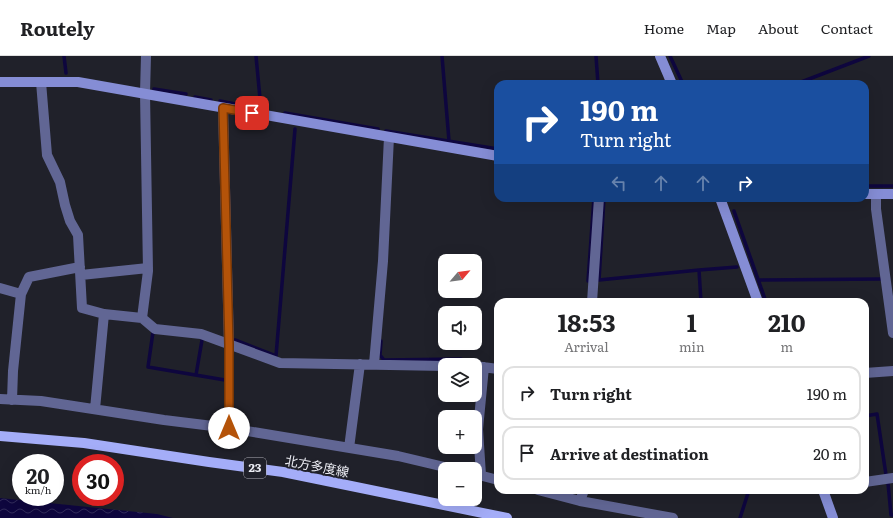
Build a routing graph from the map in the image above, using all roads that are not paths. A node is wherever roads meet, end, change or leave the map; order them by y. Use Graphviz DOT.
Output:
graph roads {
  1 [pos="146,56"];
  2 [pos="660,56"];
  3 [pos="670,80"];
  4 [pos="0,82"];
  5 [pos="41,82"];
  6 [pos="144,92"];
  7 [pos="223,108"];
  8 [pos="389,137"];
  9 [pos="494,155"];
  10 [pos="869,194"];
  11 [pos="876,194"];
  12 [pos="893,194"];
  13 [pos="599,202"];
  14 [pos="721,202"];
  15 [pos="148,268"];
  16 [pos="80,271"];
  17 [pos="0,288"];
  18 [pos="21,294"];
  19 [pos="592,298"];
  20 [pos="757,298"];
  21 [pos="104,314"];
  22 [pos="142,318"];
  23 [pos="893,333"];
  24 [pos="229,345"];
  25 [pos="360,364"];
  26 [pos="374,364"];
  27 [pos="438,366"];
  28 [pos="482,367"];
  29 [pos="494,368"];
  30 [pos="893,371"];
  31 [pos="869,373"];
  32 [pos="0,399"];
  33 [pos="12,400"];
  34 [pos="479,402"];
  35 [pos="95,408"];
  36 [pos="229,428"];
  37 [pos="0,436"];
  38 [pos="349,448"];
  39 [pos="478,462"];
  40 [pos="438,465"];
  41 [pos="482,476"];
  42 [pos="893,478"];
  43 [pos="494,479"];
  44 [pos="869,481"];
  45 [pos="553,494"];
  46 [pos="583,494"];
  47 [pos="824,494"];
  48 [pos="580,501"];
  49 [pos="507,518"];
  50 [pos="673,518"];
  51 [pos="833,518"];
  1 -- 6 [label="street"];
  2 -- 3 [label="street"];
  4 -- 5 [label="street"];
  5 -- 6 [label="street"];
  5 -- 16 [label="street"];
  6 -- 7 [label="street"];
  6 -- 15 [label="street"];
  7 -- 8 [label="street"];
  7 -- 24 [label="street"];
  8 -- 9 [label="street"];
  8 -- 26 [label="street"];
  10 -- 11 [label="street"];
  11 -- 12 [label="street"];
  11 -- 23 [label="street"];
  13 -- 19 [label="street"];
  14 -- 20 [label="street"];
  15 -- 16 [label="street"];
  15 -- 22 [label="street"];
  16 -- 18 [label="street"];
  16 -- 21 [label="street"];
  17 -- 18 [label="street"];
  18 -- 33 [label="street"];
  21 -- 22 [label="street"];
  21 -- 35 [label="street"];
  22 -- 24 [label="street"];
  24 -- 25 [label="street"];
  24 -- 36 [label="street"];
  25 -- 26 [label="street"];
  25 -- 38 [label="street"];
  26 -- 27 [label="street"];
  28 -- 29 [label="street"];
  30 -- 31 [label="street"];
  32 -- 33 [label="street"];
  33 -- 35 [label="street"];
  34 -- 39 [label="street"];
  35 -- 36 [label="street"];
  36 -- 38 [label="street"];
  37 -- 49 [label="main road, 北方多度線 / 23"];
  38 -- 40 [label="street"];
  41 -- 43 [label="street"];
  42 -- 44 [label="street"];
  45 -- 48 [label="street"];
  46 -- 48 [label="street"];
  47 -- 51 [label="street"];
  48 -- 50 [label="street"];
}
